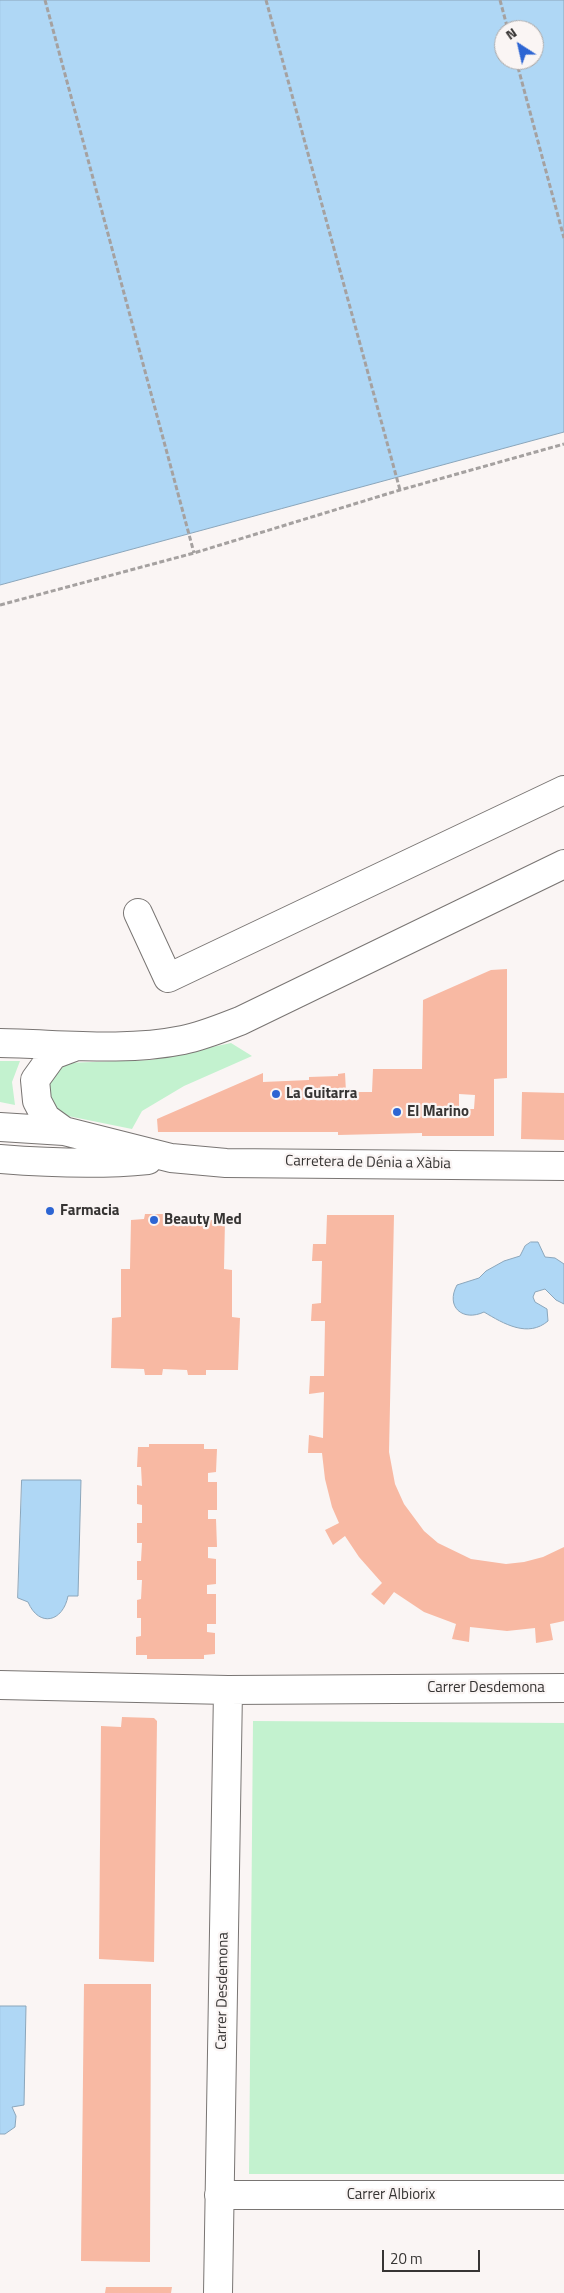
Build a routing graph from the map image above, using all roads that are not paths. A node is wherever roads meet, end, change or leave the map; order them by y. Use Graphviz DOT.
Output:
graph roads {
  1 [pos="564,790"];
  2 [pos="564,864"];
  3 [pos="138,913"];
  4 [pos="0,1043"];
  5 [pos="80,1044"];
  6 [pos="0,1117"];
  7 [pos="0,1127"];
  8 [pos="64,1131"];
  9 [pos="171,1158"];
  10 [pos="0,1160"];
  11 [pos="564,1166"];
  12 [pos="0,1686"];
  13 [pos="564,1688"];
  14 [pos="228,1690"];
  15 [pos="219,2195"];
  16 [pos="564,2195"];
  17 [pos="218,2293"];
  1 -- 3 [label="street"];
  2 -- 5 [label="street"];
  4 -- 5 [label="street"];
  5 -- 8 [label="street"];
  6 -- 8 [label="street"];
  7 -- 8 [label="street, Carretera de Dénia a Xàbia"];
  8 -- 9 [label="street, Carretera de Dénia a Xàbia"];
  9 -- 10 [label="street, Carretera de Dénia a Xàbia"];
  9 -- 11 [label="street, Carretera de Dénia a Xàbia"];
  12 -- 14 [label="street, Carrer Desdemona"];
  13 -- 14 [label="street, Carrer Desdemona"];
  14 -- 15 [label="street, Carrer Desdemona"];
  15 -- 16 [label="street, Carrer Albiorix"];
  15 -- 17 [label="street, Carrer Desdemona"];
}
